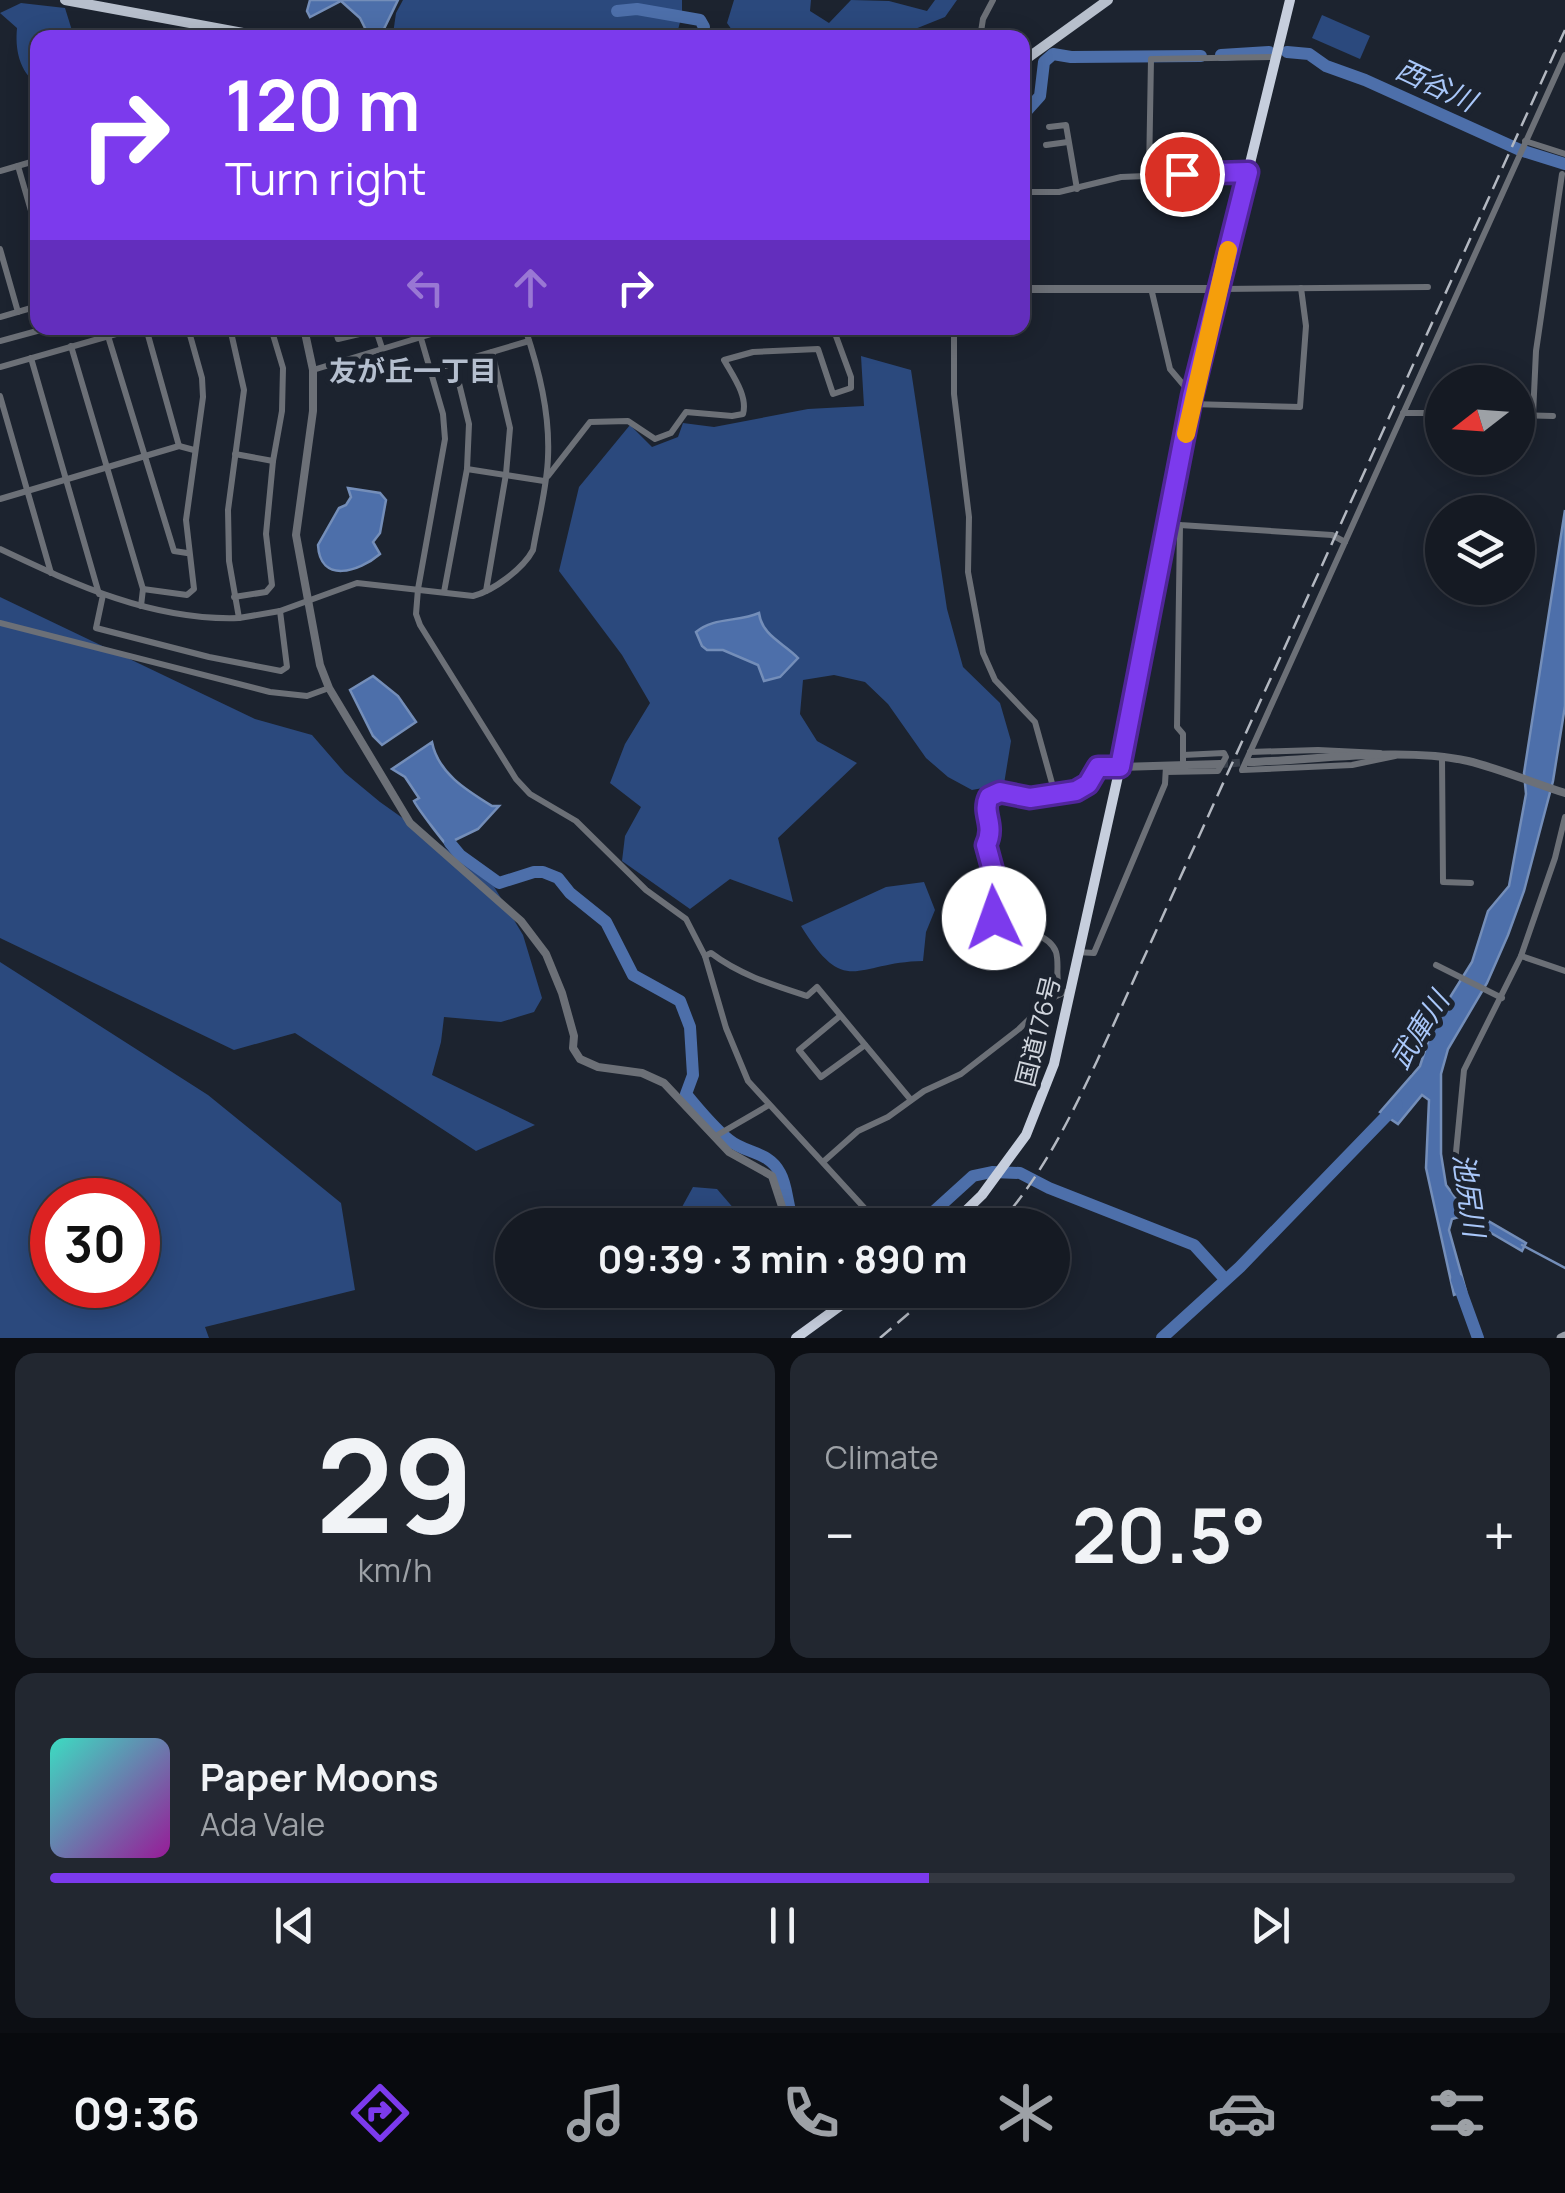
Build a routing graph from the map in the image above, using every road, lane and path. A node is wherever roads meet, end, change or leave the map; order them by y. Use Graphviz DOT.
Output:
graph roads {
  1 [pos="65,0"];
  2 [pos="993,0"];
  3 [pos="1108,0"];
  4 [pos="1290,0"];
  5 [pos="228,30"];
  6 [pos="981,30"];
  7 [pos="1565,55"];
  8 [pos="1030,56"];
  9 [pos="1277,57"];
  10 [pos="1049,127"];
  11 [pos="1525,141"];
  12 [pos="1068,142"];
  13 [pos="1046,144"];
  14 [pos="1565,154"];
  15 [pos="30,162"];
  16 [pos="18,166"];
  17 [pos="0,171"];
  18 [pos="1248,172"];
  19 [pos="1149,174"];
  20 [pos="1562,174"];
  21 [pos="1076,188"];
  22 [pos="1030,193"];
  23 [pos="30,207"];
  24 [pos="0,249"];
  25 [pos="1428,287"];
  26 [pos="1152,288"];
  27 [pos="1220,288"];
  28 [pos="1301,288"];
  29 [pos="1030,289"];
  30 [pos="30,308"];
  31 [pos="18,312"];
  32 [pos="0,317"];
  33 [pos="30,333"];
  34 [pos="112,335"];
  35 [pos="148,335"];
  36 [pos="190,335"];
  37 [pos="232,335"];
  38 [pos="274,335"];
  39 [pos="306,335"];
  40 [pos="378,335"];
  41 [pos="425,335"];
  42 [pos="527,335"];
  43 [pos="836,335"];
  44 [pos="954,335"];
  45 [pos="108,336"];
  46 [pos="421,336"];
  47 [pos="529,341"];
  48 [pos="0,342"];
  49 [pos="71,346"];
  50 [pos="382,348"];
  51 [pos="492,352"];
  52 [pos="31,358"];
  53 [pos="454,363"];
  54 [pos="0,367"];
  55 [pos="313,370"];
  56 [pos="430,370"];
  57 [pos="1535,373"];
  58 [pos="0,396"];
  59 [pos="1192,400"];
  60 [pos="1403,413"];
  61 [pos="1425,414"];
  62 [pos="1535,416"];
  63 [pos="1553,416"];
  64 [pos="180,446"];
  65 [pos="194,450"];
  66 [pos="236,454"];
  67 [pos="144,456"];
  68 [pos="273,460"];
  69 [pos="107,466"];
  70 [pos="467,469"];
  71 [pos="506,474"];
  72 [pos="66,479"];
  73 [pos="544,481"];
  74 [pos="28,491"];
  75 [pos="0,499"];
  76 [pos="1175,523"];
  77 [pos="1346,542"];
  78 [pos="0,547"];
  79 [pos="188,553"];
  80 [pos="51,574"];
  81 [pos="418,589"];
  82 [pos="143,590"];
  83 [pos="444,592"];
  84 [pos="486,593"];
  85 [pos="101,594"];
  86 [pos="234,597"];
  87 [pos="309,599"];
  88 [pos="141,606"];
  89 [pos="280,611"];
  90 [pos="239,618"];
  91 [pos="0,622"];
  92 [pos="329,688"];
  93 [pos="1183,755"];
  94 [pos="1442,758"];
  95 [pos="1247,761"];
  96 [pos="1220,764"];
  97 [pos="1183,766"];
  98 [pos="1120,767"];
  99 [pos="1166,769"];
  100 [pos="1565,793"];
  101 [pos="1054,794"];
  102 [pos="1565,817"];
  103 [pos="1471,883"];
  104 [pos="1078,952"];
  105 [pos="705,956"];
  106 [pos="1521,956"];
  107 [pos="1436,965"];
  108 [pos="1565,971"];
  109 [pos="1065,992"];
  110 [pos="1502,998"];
  111 [pos="840,1016"];
  112 [pos="866,1045"];
  113 [pos="912,1100"];
  114 [pos="769,1105"];
  115 [pos="719,1135"];
  116 [pos="823,1162"];
  117 [pos="1454,1172"];
  118 [pos="782,1208"];
  119 [pos="865,1208"];
  120 [pos="967,1208"];
  121 [pos="835,1308"];
  122 [pos="796,1338"];
  1 -- 5 [label="main road"];
  2 -- 6 [label="street"];
  3 -- 8 [label="main road"];
  4 -- 9 [label="highway, 国道176号"];
  7 -- 11 [label="street"];
  9 -- 18 [label="highway, 国道176号"];
  9 -- 19 [label="street"];
  10 -- 12 [label="street"];
  11 -- 14 [label="street"];
  11 -- 60 [label="street"];
  12 -- 13 [label="street"];
  12 -- 21 [label="street"];
  15 -- 16 [label="street"];
  16 -- 17 [label="street"];
  16 -- 23 [label="street"];
  18 -- 19 [label="street"];
  18 -- 27 [label="highway, 国道176号"];
  19 -- 21 [label="street"];
  20 -- 57 [label="street"];
  21 -- 22 [label="street"];
  24 -- 31 [label="street"];
  25 -- 28 [label="street"];
  26 -- 27 [label="street"];
  26 -- 29 [label="street"];
  26 -- 59 [label="street"];
  27 -- 28 [label="street"];
  27 -- 59 [label="highway, 国道176号"];
  28 -- 59 [label="street"];
  30 -- 31 [label="street"];
  31 -- 32 [label="street"];
  33 -- 48 [label="street"];
  34 -- 45 [label="street"];
  35 -- 64 [label="street"];
  36 -- 65 [label="street"];
  37 -- 66 [label="street"];
  38 -- 68 [label="street"];
  39 -- 55 [label="street"];
  40 -- 50 [label="street"];
  41 -- 46 [label="street"];
  42 -- 47 [label="street"];
  43 -- 73 [label="street"];
  44 -- 101 [label="street"];
  45 -- 49 [label="street"];
  45 -- 67 [label="street"];
  46 -- 50 [label="street"];
  46 -- 56 [label="street"];
  47 -- 51 [label="street"];
  47 -- 73 [label="street"];
  49 -- 52 [label="street"];
  49 -- 69 [label="street"];
  50 -- 55 [label="street"];
  51 -- 53 [label="street"];
  51 -- 71 [label="street"];
  52 -- 54 [label="street"];
  52 -- 72 [label="street"];
  53 -- 56 [label="street"];
  53 -- 70 [label="street"];
  55 -- 87 [label="street"];
  56 -- 81 [label="street"];
  58 -- 74 [label="street"];
  59 -- 76 [label="highway, 国道176号"];
  60 -- 61 [label="street"];
  60 -- 77 [label="street"];
  62 -- 63 [label="street"];
  64 -- 65 [label="street"];
  64 -- 67 [label="street"];
  65 -- 79 [label="street"];
  66 -- 68 [label="street"];
  66 -- 86 [label="street"];
  67 -- 69 [label="street"];
  67 -- 79 [label="street"];
  68 -- 86 [label="street"];
  69 -- 72 [label="street"];
  69 -- 82 [label="street"];
  70 -- 71 [label="street"];
  70 -- 83 [label="street"];
  71 -- 73 [label="street"];
  71 -- 84 [label="street"];
  72 -- 74 [label="street"];
  72 -- 85 [label="street"];
  73 -- 84 [label="street"];
  74 -- 75 [label="street"];
  74 -- 80 [label="street"];
  76 -- 77 [label="street"];
  76 -- 93 [label="street"];
  76 -- 98 [label="highway, 国道176号"];
  77 -- 95 [label="street"];
  78 -- 80 [label="street"];
  79 -- 82 [label="street"];
  80 -- 85 [label="street"];
  81 -- 83 [label="street"];
  81 -- 87 [label="street"];
  81 -- 105 [label="street"];
  82 -- 88 [label="street"];
  83 -- 84 [label="street"];
  85 -- 88 [label="street"];
  85 -- 89 [label="street"];
  86 -- 90 [label="street"];
  87 -- 89 [label="street"];
  87 -- 92 [label="street"];
  88 -- 90 [label="street"];
  89 -- 90 [label="street"];
  91 -- 92 [label="street"];
  92 -- 115 [label="street"];
  93 -- 97 [label="street"];
  93 -- 99 [label="street"];
  94 -- 95 [label="street"];
  94 -- 100 [label="street"];
  94 -- 103 [label="street"];
  96 -- 97 [label="street"];
  97 -- 99 [label="street"];
  98 -- 99 [label="street"];
  98 -- 101 [label="street"];
  98 -- 104 [label="highway, 国道176号"];
  99 -- 104 [label="street"];
  101 -- 109 [label="street"];
  102 -- 106 [label="street"];
  104 -- 109 [label="highway, 国道176号"];
  105 -- 111 [label="street"];
  105 -- 114 [label="street"];
  106 -- 108 [label="street"];
  106 -- 110 [label="street"];
  107 -- 110 [label="street"];
  109 -- 113 [label="street"];
  109 -- 120 [label="highway, 国道176号"];
  110 -- 117 [label="street"];
  111 -- 112 [label="street"];
  111 -- 112 [label="street"];
  112 -- 113 [label="street"];
  113 -- 116 [label="street"];
  114 -- 115 [label="street"];
  114 -- 116 [label="street"];
  115 -- 118 [label="street"];
  116 -- 119 [label="street"];
  121 -- 122 [label="highway"];
}
